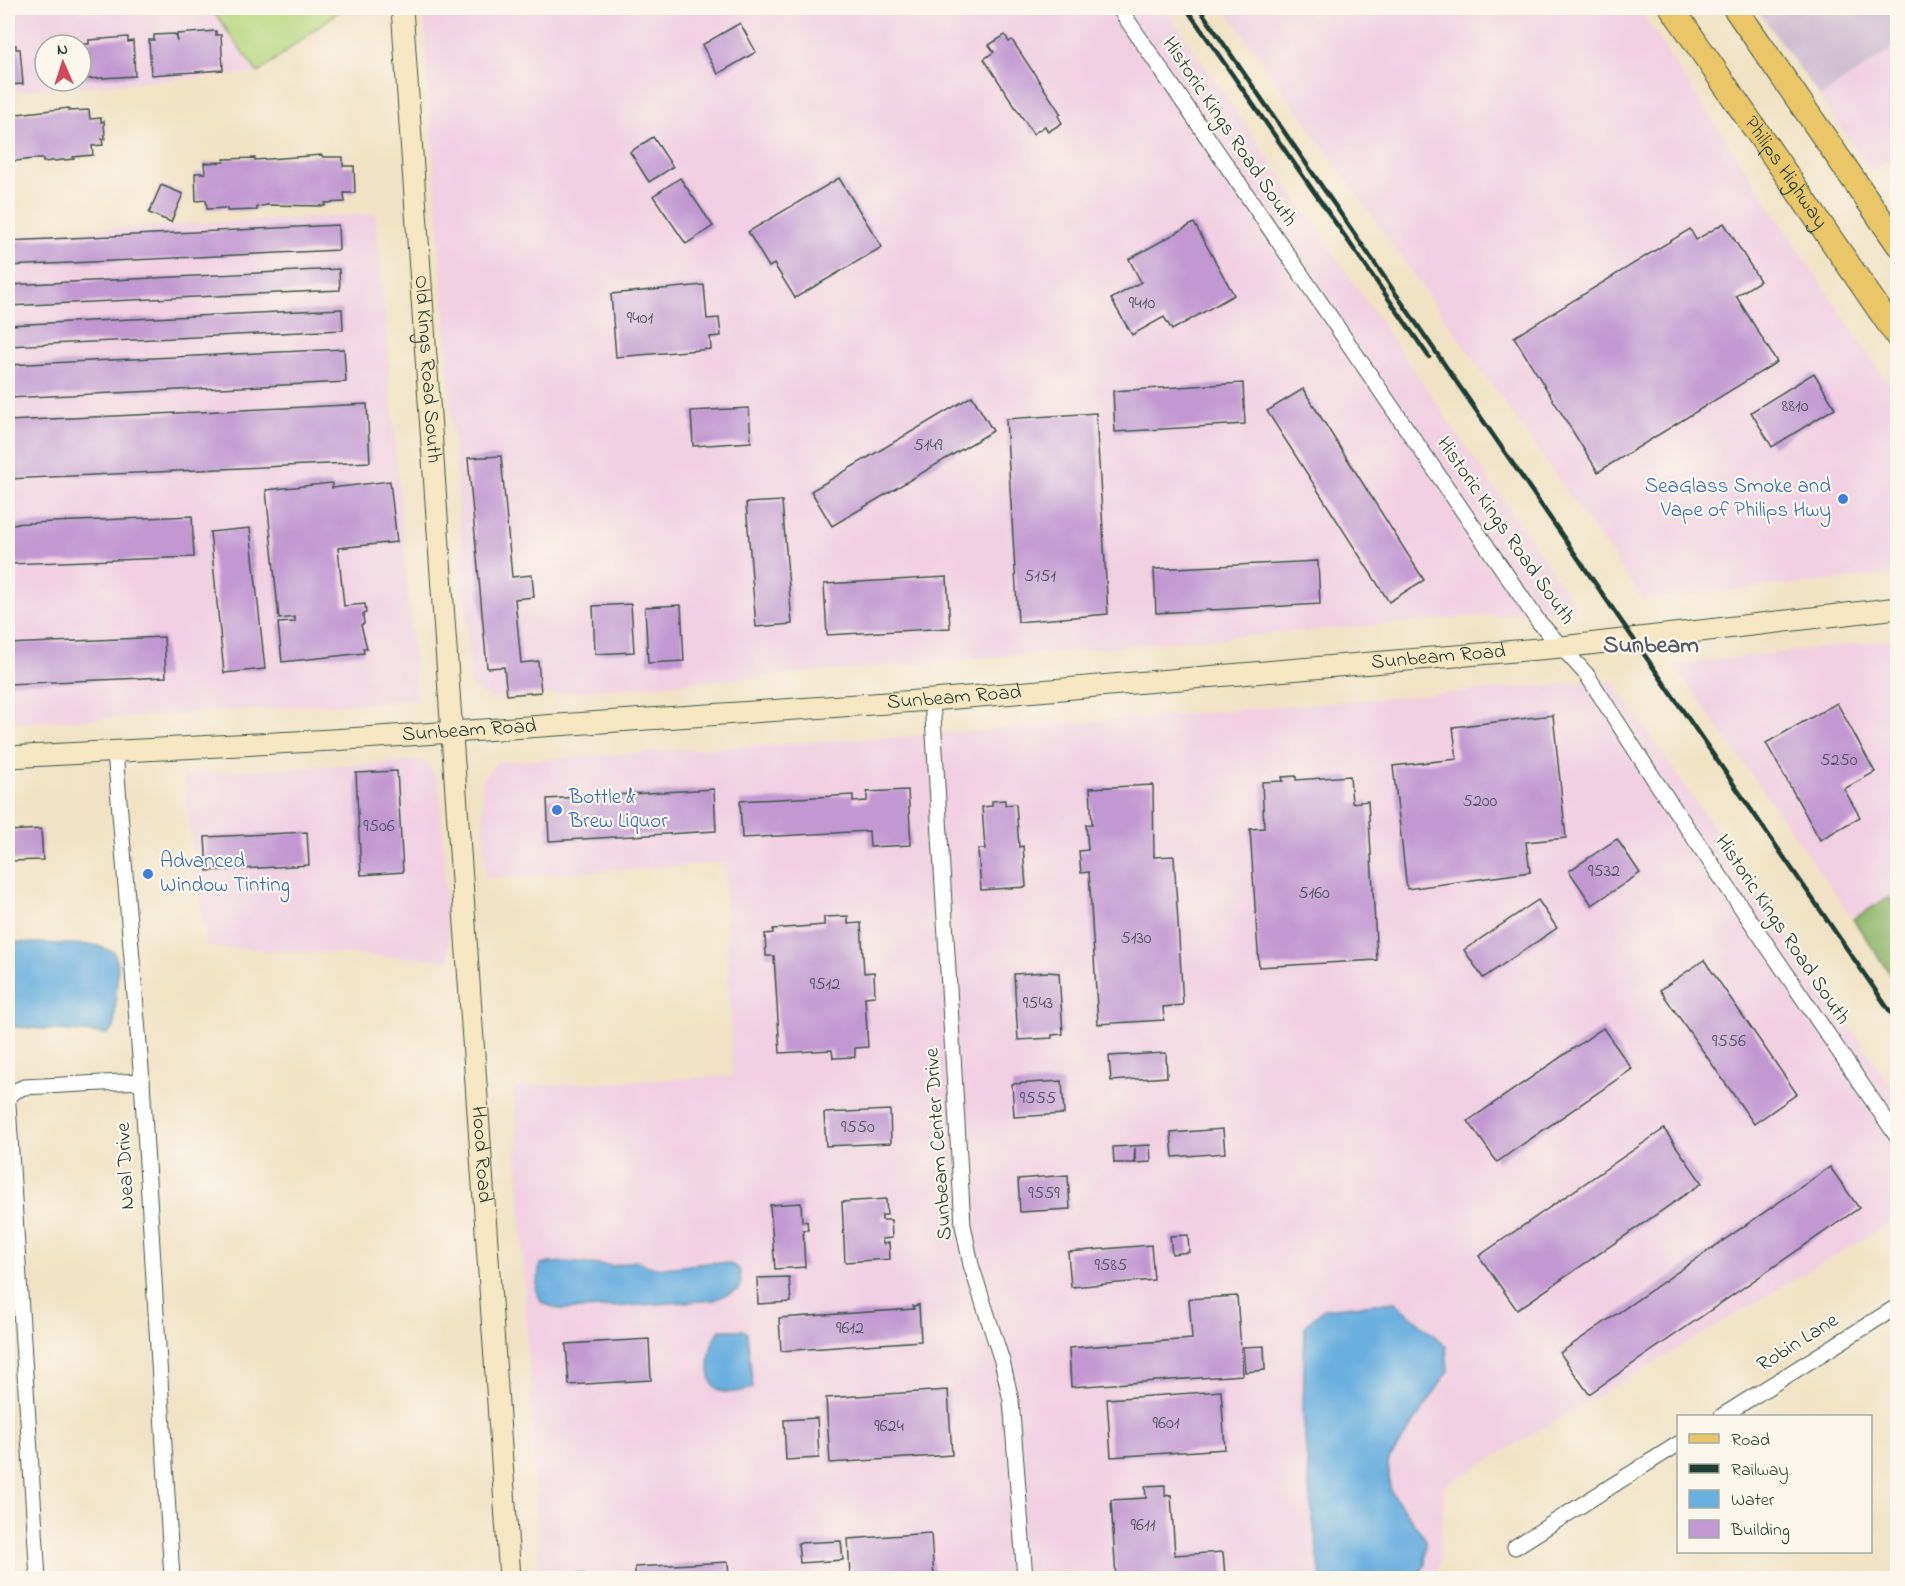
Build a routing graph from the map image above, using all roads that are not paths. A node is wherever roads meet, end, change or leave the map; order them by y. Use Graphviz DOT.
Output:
graph roads {
  1 [pos="402,8"];
  2 [pos="1119,8"];
  3 [pos="1672,8"];
  4 [pos="1718,8"];
  5 [pos="1742,17"];
  6 [pos="1898,244"];
  7 [pos="1898,337"];
  8 [pos="1898,608"];
  9 [pos="1562,647"];
  10 [pos="932,700"];
  11 [pos="453,731"];
  12 [pos="115,752"];
  13 [pos="8,757"];
  14 [pos="142,1081"];
  15 [pos="10,1099"];
  16 [pos="1898,1138"];
  17 [pos="1898,1306"];
  18 [pos="1724,1415"];
  19 [pos="1677,1445"];
  20 [pos="1515,1547"];
  21 [pos="38,1578"];
  22 [pos="172,1578"];
  23 [pos="510,1578"];
  24 [pos="1025,1578"];
  1 -- 11 [label="street, Old Kings Road South"];
  2 -- 9 [label="street, Historic Kings Road South"];
  3 -- 7 [label="main road, Philips Highway"];
  4 -- 5 [label="main road"];
  5 -- 6 [label="main road"];
  8 -- 9 [label="street, Sunbeam Road"];
  9 -- 10 [label="street, Sunbeam Road"];
  9 -- 16 [label="street, Historic Kings Road South"];
  10 -- 11 [label="street, Sunbeam Road"];
  10 -- 24 [label="street, Sunbeam Center Drive"];
  11 -- 12 [label="street, Sunbeam Road"];
  11 -- 23 [label="street, Hood Road"];
  12 -- 13 [label="street, Sunbeam Road"];
  12 -- 14 [label="street, Neal Drive"];
  14 -- 15 [label="street"];
  14 -- 22 [label="street, Neal Drive"];
  15 -- 21 [label="street"];
  17 -- 18 [label="street, Robin Lane"];
  19 -- 20 [label="street"];
}
